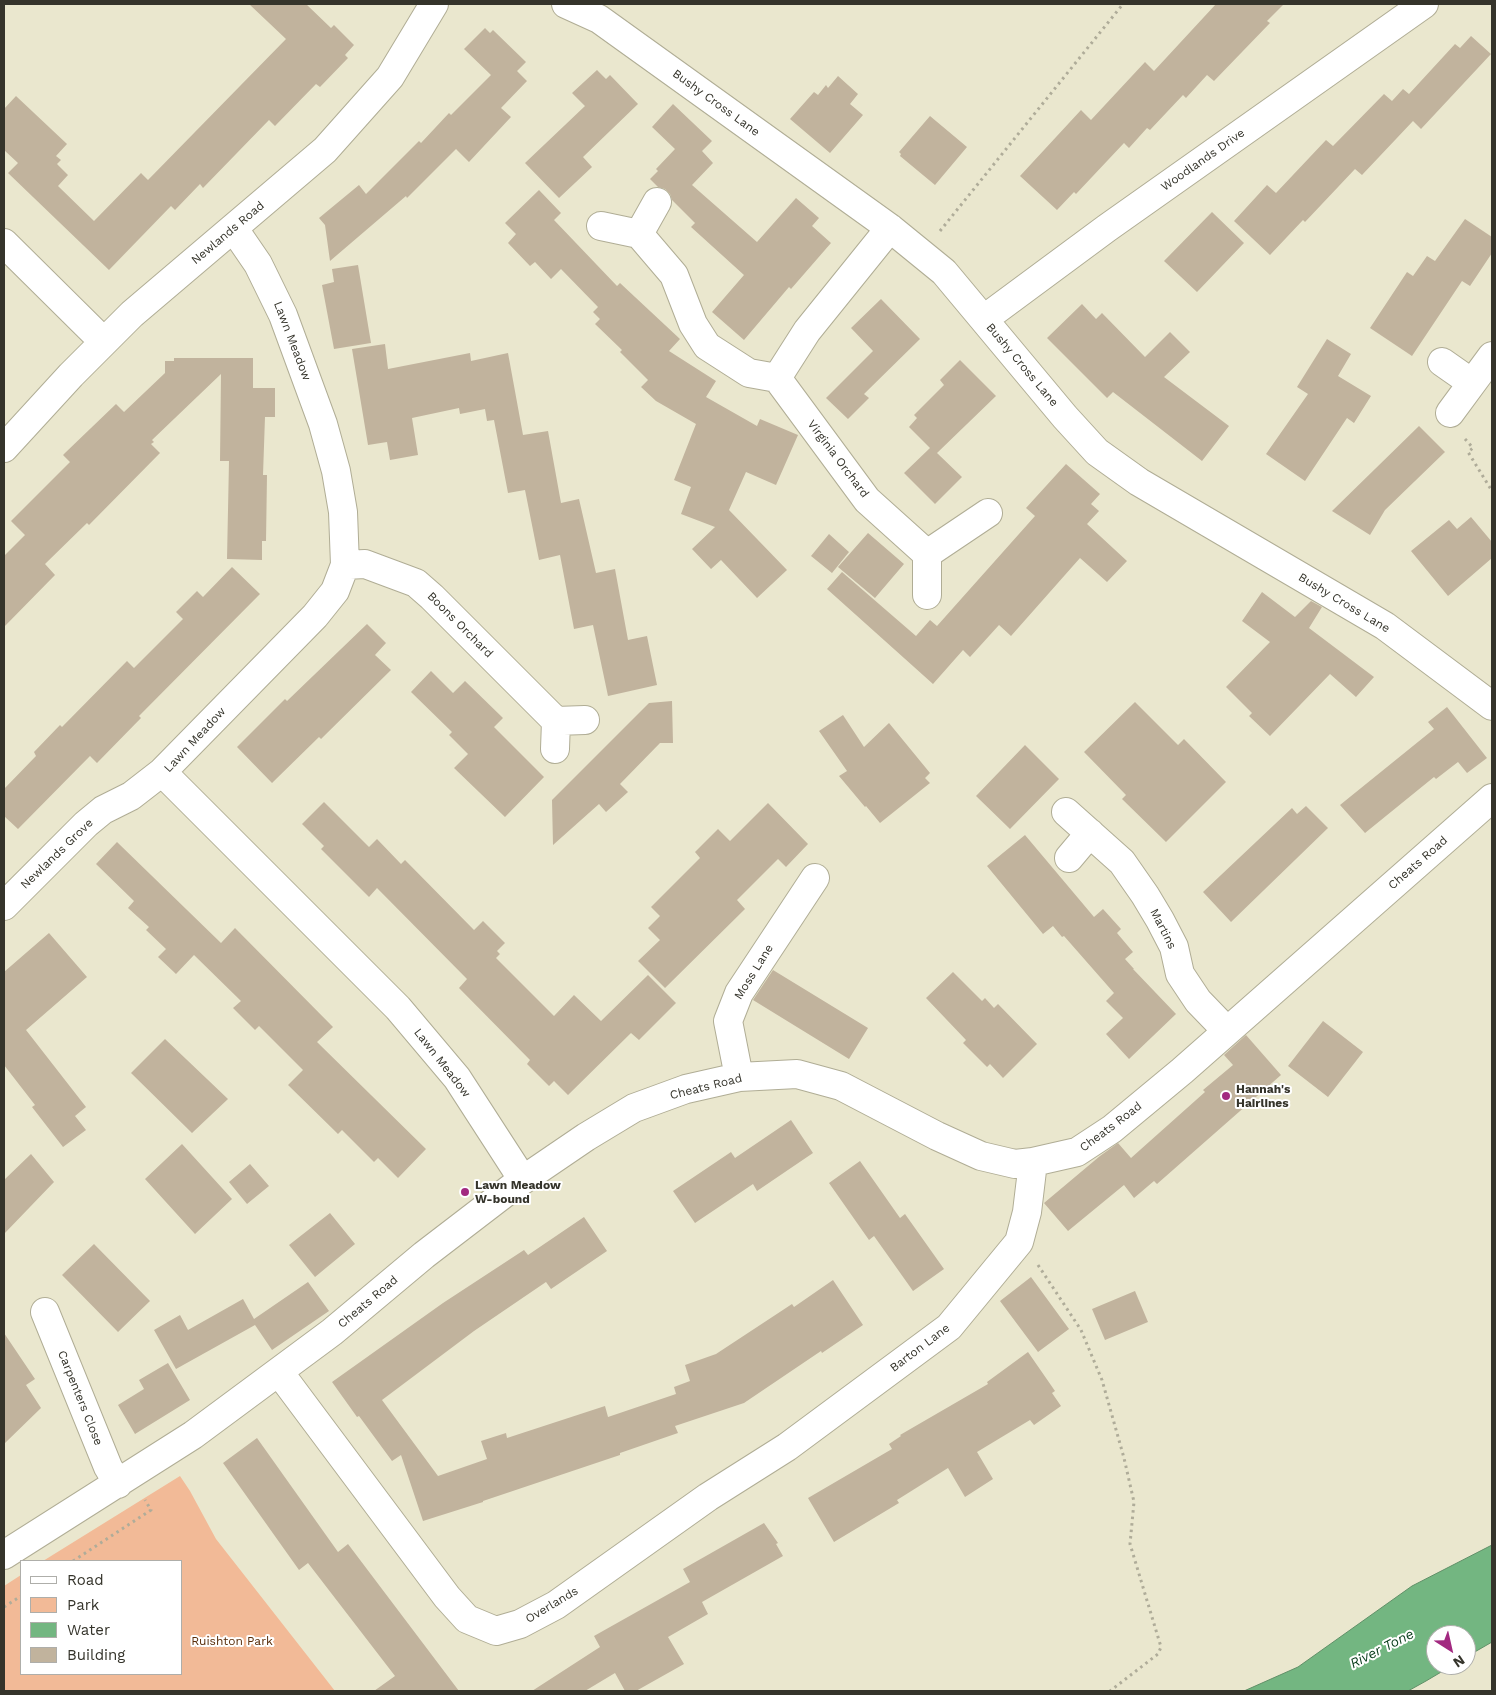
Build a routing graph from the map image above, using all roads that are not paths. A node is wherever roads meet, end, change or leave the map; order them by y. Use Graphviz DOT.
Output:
graph roads {
  1 [pos="434,4"];
  2 [pos="566,4"];
  3 [pos="1424,4"];
  4 [pos="658,202"];
  5 [pos="601,226"];
  6 [pos="890,228"];
  7 [pos="234,229"];
  8 [pos="639,234"];
  9 [pos="4,243"];
  10 [pos="984,319"];
  11 [pos="104,342"];
  12 [pos="1492,356"];
  13 [pos="1442,362"];
  14 [pos="777,378"];
  15 [pos="1472,383"];
  16 [pos="1450,413"];
  17 [pos="4,448"];
  18 [pos="988,513"];
  19 [pos="927,554"];
  20 [pos="345,565"];
  21 [pos="927,595"];
  22 [pos="1492,706"];
  23 [pos="585,720"];
  24 [pos="556,721"];
  25 [pos="554,749"];
  26 [pos="162,772"];
  27 [pos="1492,798"];
  28 [pos="1066,812"];
  29 [pos="1090,833"];
  30 [pos="1069,858"];
  31 [pos="815,878"];
  32 [pos="4,906"];
  33 [pos="1227,1031"];
  34 [pos="739,1077"];
  35 [pos="1033,1162"];
  36 [pos="522,1180"];
  37 [pos="45,1312"];
  38 [pos="278,1372"];
  39 [pos="787,1447"];
  40 [pos="123,1480"];
  41 [pos="4,1555"];
  1 -- 7 [label="street, Newlands Road"];
  2 -- 6 [label="street, Bushy Cross Lane"];
  3 -- 10 [label="street, Woodlands Drive"];
  4 -- 8 [label="street"];
  5 -- 8 [label="street"];
  6 -- 10 [label="street, Bushy Cross Lane"];
  6 -- 14 [label="street"];
  7 -- 11 [label="street, Newlands Road"];
  7 -- 20 [label="street, Lawn Meadow"];
  8 -- 14 [label="street"];
  9 -- 11 [label="street"];
  10 -- 22 [label="street, Bushy Cross Lane"];
  11 -- 17 [label="street, Newlands Road"];
  12 -- 15 [label="street"];
  13 -- 15 [label="street"];
  14 -- 19 [label="street, Virginia Orchard"];
  15 -- 16 [label="street"];
  18 -- 19 [label="street"];
  19 -- 21 [label="street"];
  20 -- 24 [label="street, Boons Orchard"];
  20 -- 26 [label="street, Lawn Meadow"];
  23 -- 24 [label="street"];
  24 -- 25 [label="street"];
  26 -- 32 [label="street, Newlands Grove"];
  26 -- 36 [label="street, Lawn Meadow"];
  27 -- 33 [label="street, Cheats Road"];
  28 -- 29 [label="street, Martins"];
  29 -- 30 [label="street"];
  29 -- 33 [label="street, Martins"];
  31 -- 34 [label="street, Moss Lane"];
  33 -- 35 [label="street, Cheats Road"];
  34 -- 35 [label="street, Cheats Road"];
  34 -- 36 [label="street, Cheats Road"];
  35 -- 39 [label="street, Barton Lane"];
  36 -- 38 [label="street, Cheats Road"];
  37 -- 40 [label="street, Carpenters Close"];
  38 -- 39 [label="street, Overlands"];
  38 -- 40 [label="street, Cheats Road"];
  40 -- 41 [label="street, Cheats Road"];
}
